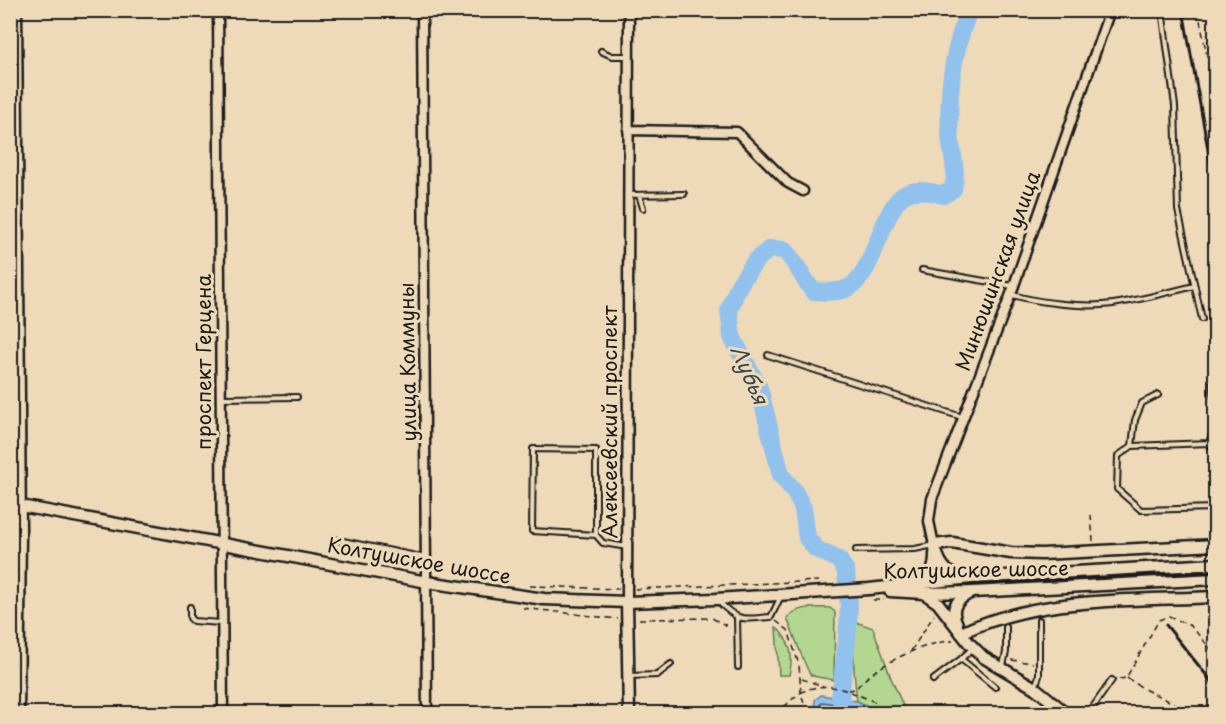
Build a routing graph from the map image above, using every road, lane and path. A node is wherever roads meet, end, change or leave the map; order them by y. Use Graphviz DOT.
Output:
graph roads {
  1 [pos="16,10"];
  2 [pos="218,10"];
  3 [pos="422,10"];
  4 [pos="629,10"];
  5 [pos="1110,10"];
  6 [pos="1162,10"];
  7 [pos="1198,10"];
  8 [pos="602,51"];
  9 [pos="629,56"];
  10 [pos="1215,101"];
  11 [pos="14,124"];
  12 [pos="628,130"];
  13 [pos="747,131"];
  14 [pos="738,132"];
  15 [pos="803,191"];
  16 [pos="684,194"];
  17 [pos="628,195"];
  18 [pos="639,195"];
  19 [pos="644,208"];
  20 [pos="922,270"];
  21 [pos="1195,286"];
  22 [pos="1012,290"];
  23 [pos="1202,319"];
  24 [pos="768,355"];
  25 [pos="1212,383"];
  26 [pos="1158,395"];
  27 [pos="297,397"];
  28 [pos="221,398"];
  29 [pos="1215,414"];
  30 [pos="963,417"];
  31 [pos="1215,423"];
  32 [pos="1209,443"];
  33 [pos="1132,446"];
  34 [pos="1215,454"];
  35 [pos="15,505"];
  36 [pos="1215,508"];
  37 [pos="1091,516"];
  38 [pos="596,535"];
  39 [pos="333,539"];
  40 [pos="1094,543"];
  41 [pos="222,544"];
  42 [pos="934,545"];
  43 [pos="1215,545"];
  44 [pos="628,548"];
  45 [pos="856,550"];
  46 [pos="427,558"];
  47 [pos="1215,564"];
  48 [pos="966,578"];
  49 [pos="1215,579"];
  50 [pos="427,582"];
  51 [pos="826,586"];
  52 [pos="923,587"];
  53 [pos="627,590"];
  54 [pos="972,592"];
  55 [pos="869,594"];
  56 [pos="781,595"];
  57 [pos="1215,597"];
  58 [pos="716,599"];
  59 [pos="891,601"];
  60 [pos="627,603"];
  61 [pos="190,607"];
  62 [pos="936,611"];
  63 [pos="737,617"];
  64 [pos="771,617"];
  65 [pos="639,619"];
  66 [pos="1039,620"];
  67 [pos="223,623"];
  68 [pos="1005,627"];
  69 [pos="730,628"];
  70 [pos="961,633"];
  71 [pos="971,650"];
  72 [pos="911,652"];
  73 [pos="1215,656"];
  74 [pos="961,659"];
  75 [pos="672,664"];
  76 [pos="1004,664"];
  77 [pos="1039,664"];
  78 [pos="738,667"];
  79 [pos="628,676"];
  80 [pos="1126,678"];
  81 [pos="801,679"];
  82 [pos="933,680"];
  83 [pos="1112,680"];
  84 [pos="821,685"];
  85 [pos="995,687"];
  86 [pos="1035,688"];
  87 [pos="848,690"];
  88 [pos="801,693"];
  89 [pos="875,702"];
  90 [pos="778,712"];
  91 [pos="1089,713"];
  92 [pos="18,714"];
  93 [pos="223,714"];
  94 [pos="427,714"];
  95 [pos="629,714"];
  96 [pos="791,714"];
  97 [pos="807,714"];
  98 [pos="1067,714"];
  99 [pos="1196,714"];
  1 -- 11 [label="street"];
  2 -- 28 [label="street, проспект Герцена"];
  3 -- 46 [label="street, улица Коммуны"];
  4 -- 9 [label="street, Алексеевский проспект"];
  5 -- 22 [label="street, Минюшинская улица"];
  6 -- 21 [label="lane"];
  7 -- 10 [label="path"];
  8 -- 9 [label="lane"];
  9 -- 12 [label="street, Алексеевский проспект"];
  11 -- 35 [label="street"];
  12 -- 14 [label="street"];
  12 -- 17 [label="street, Алексеевский проспект"];
  13 -- 14 [label="street"];
  14 -- 15 [label="street"];
  16 -- 18 [label="lane"];
  17 -- 18 [label="lane"];
  17 -- 44 [label="street, Алексеевский проспект"];
  18 -- 19 [label="lane"];
  20 -- 22 [label="lane"];
  21 -- 22 [label="lane"];
  21 -- 23 [label="lane"];
  22 -- 30 [label="street, Минюшинская улица"];
  24 -- 30 [label="lane"];
  25 -- 29 [label="lane"];
  26 -- 33 [label="lane"];
  27 -- 28 [label="lane"];
  28 -- 41 [label="street, проспект Герцена"];
  30 -- 42 [label="street, Минюшинская улица"];
  31 -- 32 [label="lane"];
  32 -- 33 [label="lane"];
  32 -- 34 [label="lane"];
  33 -- 36 [label="lane"];
  35 -- 41 [label="street, Колтушское шоссе"];
  35 -- 92 [label="street"];
  37 -- 40 [label="path"];
  38 -- 38 [label="lane"];
  38 -- 44 [label="lane"];
  39 -- 46 [label="lane"];
  41 -- 50 [label="street, Колтушское шоссе"];
  41 -- 67 [label="street, проспект Герцена"];
  42 -- 43 [label="street"];
  42 -- 45 [label="lane"];
  42 -- 48 [label="street, Минюшинская улица"];
  42 -- 52 [label="street, Минюшинская улица"];
  44 -- 53 [label="street, Алексеевский проспект"];
  46 -- 50 [label="street, улица Коммуны"];
  47 -- 48 [label="street, Колтушское шоссе"];
  48 -- 52 [label="street, Колтушское шоссе"];
  49 -- 54 [label="street, Колтушское шоссе"];
  50 -- 60 [label="street, Колтушское шоссе"];
  50 -- 94 [label="street, улица Коммуны"];
  51 -- 53 [label="path"];
  51 -- 55 [label="street, Колтушское шоссе"];
  51 -- 56 [label="street, Колтушское шоссе"];
  52 -- 54 [label="street, Колтушское шоссе"];
  52 -- 55 [label="street, Колтушское шоссе"];
  52 -- 70 [label="street"];
  53 -- 60 [label="street, Алексеевский проспект"];
  54 -- 70 [label="street"];
  55 -- 59 [label="path"];
  56 -- 58 [label="street, Колтушское шоссе"];
  56 -- 64 [label="lane"];
  57 -- 70 [label="street"];
  58 -- 60 [label="street, Колтушское шоссе"];
  58 -- 63 [label="lane"];
  60 -- 79 [label="street, Алексеевский проспект"];
  61 -- 67 [label="lane"];
  62 -- 72 [label="path"];
  63 -- 64 [label="lane"];
  63 -- 78 [label="lane"];
  64 -- 81 [label="path"];
  65 -- 69 [label="path"];
  66 -- 77 [label="lane"];
  67 -- 93 [label="street, проспект Герцена"];
  68 -- 76 [label="lane"];
  70 -- 71 [label="street"];
  71 -- 72 [label="path"];
  71 -- 74 [label="lane"];
  71 -- 76 [label="street"];
  72 -- 87 [label="path"];
  73 -- 80 [label="path"];
  74 -- 82 [label="lane"];
  74 -- 85 [label="lane"];
  75 -- 79 [label="lane"];
  76 -- 77 [label="path"];
  76 -- 86 [label="street"];
  77 -- 86 [label="lane"];
  79 -- 95 [label="street, Алексеевский проспект"];
  80 -- 83 [label="path"];
  80 -- 99 [label="path"];
  81 -- 84 [label="path"];
  81 -- 88 [label="path"];
  83 -- 91 [label="lane"];
  84 -- 87 [label="path"];
  84 -- 88 [label="path"];
  86 -- 98 [label="street"];
  87 -- 89 [label="path"];
  88 -- 90 [label="path"];
  88 -- 97 [label="path"];
  90 -- 96 [label="path"];
}
